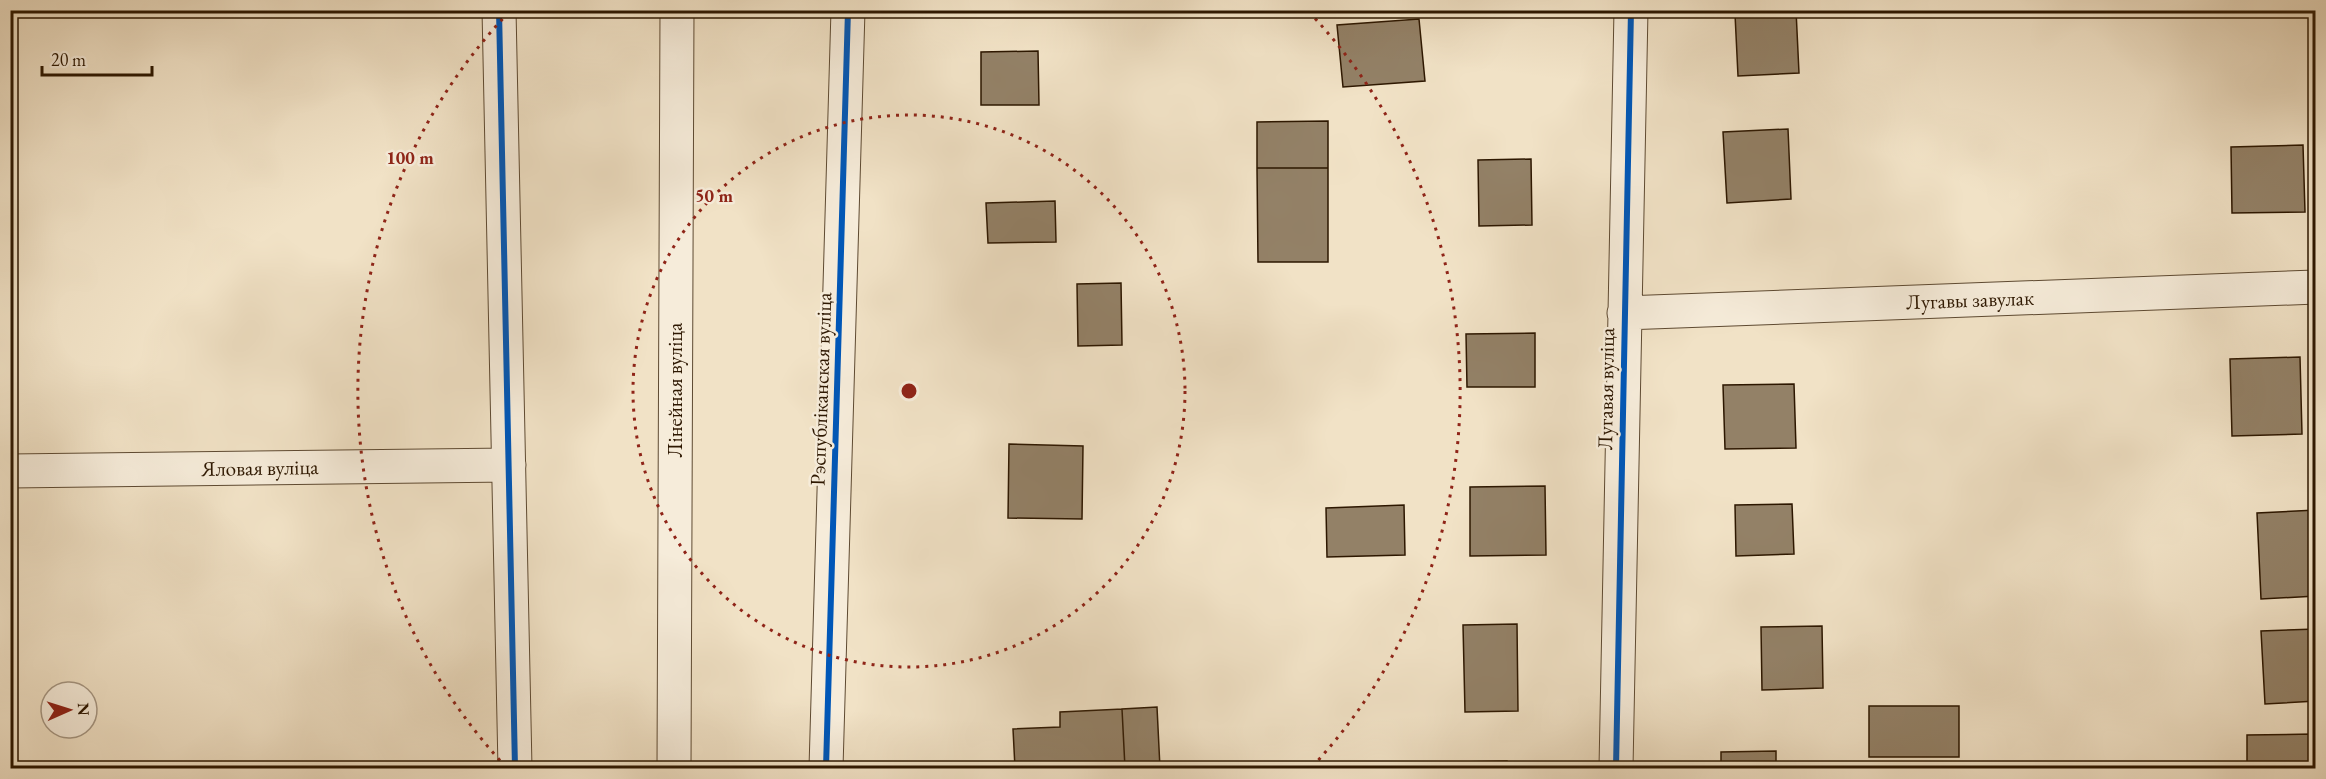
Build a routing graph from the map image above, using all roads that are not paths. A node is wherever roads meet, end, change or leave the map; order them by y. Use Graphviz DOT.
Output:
graph roads {
  1 [pos="499,10"];
  2 [pos="677,10"];
  3 [pos="848,10"];
  4 [pos="1631,10"];
  5 [pos="2316,287"];
  6 [pos="1624,313"];
  7 [pos="508,465"];
  8 [pos="10,471"];
  9 [pos="515,768"];
  10 [pos="674,768"];
  11 [pos="826,768"];
  12 [pos="1616,768"];
  1 -- 7 [label="street"];
  2 -- 10 [label="street, Лінейная вуліца"];
  3 -- 11 [label="street, Рэспубліканская вуліца"];
  4 -- 6 [label="street, Лугавая вуліца"];
  5 -- 6 [label="street, Лугавы завулак"];
  6 -- 12 [label="street, Лугавая вуліца"];
  7 -- 8 [label="street, Яловая вуліца"];
  7 -- 9 [label="street"];
}
